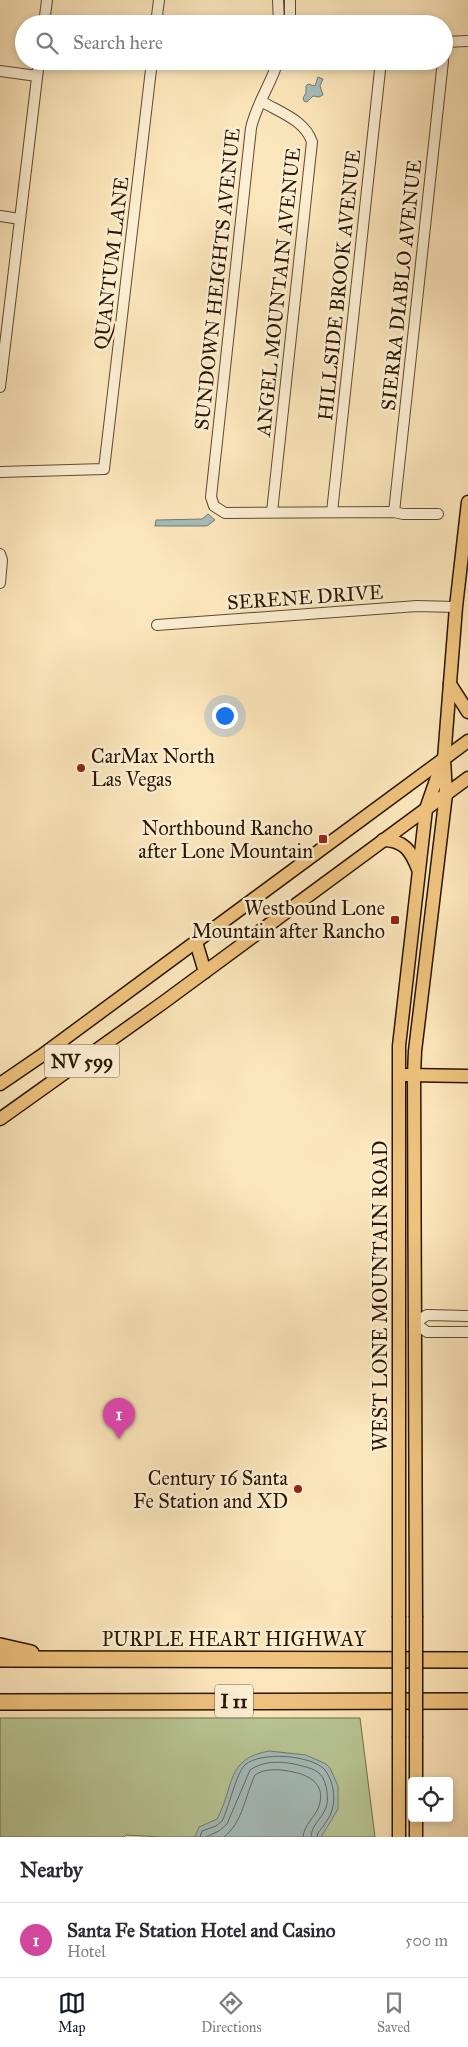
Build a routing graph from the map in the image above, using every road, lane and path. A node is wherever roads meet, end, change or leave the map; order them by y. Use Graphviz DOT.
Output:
graph roads {
  1 [pos="47,0"];
  2 [pos="159,0"];
  3 [pos="278,0"];
  4 [pos="290,0"];
  5 [pos="45,15"];
  6 [pos="157,15"];
  7 [pos="279,15"];
  8 [pos="290,15"];
  9 [pos="468,41"];
  10 [pos="453,42"];
  11 [pos="38,70"];
  12 [pos="151,70"];
  13 [pos="275,70"];
  14 [pos="380,70"];
  15 [pos="443,70"];
  16 [pos="0,71"];
  17 [pos="37,76"];
  18 [pos="261,102"];
  19 [pos="0,216"];
  20 [pos="20,219"];
  21 [pos="3,333"];
  22 [pos="0,387"];
  23 [pos="0,472"];
  24 [pos="468,502"];
  25 [pos="272,512"];
  26 [pos="332,512"];
  27 [pos="394,512"];
  28 [pos="438,514"];
  29 [pos="0,554"];
  30 [pos="0,583"];
  31 [pos="456,607"];
  32 [pos="157,626"];
  33 [pos="450,684"];
  34 [pos="468,712"];
  35 [pos="468,740"];
  36 [pos="444,759"];
  37 [pos="468,778"];
  38 [pos="446,794"];
  39 [pos="426,809"];
  40 [pos="383,840"];
  41 [pos="419,870"];
  42 [pos="196,942"];
  43 [pos="205,972"];
  44 [pos="399,1075"];
  45 [pos="414,1076"];
  46 [pos="468,1076"];
  47 [pos="0,1084"];
  48 [pos="0,1119"];
  49 [pos="398,1142"];
  50 [pos="414,1142"];
  51 [pos="398,1166"];
  52 [pos="414,1166"];
  53 [pos="398,1227"];
  54 [pos="414,1227"];
  55 [pos="398,1242"];
  56 [pos="414,1242"];
  57 [pos="398,1288"];
  58 [pos="415,1288"];
  59 [pos="468,1316"];
  60 [pos="398,1322"];
  61 [pos="415,1323"];
  62 [pos="468,1332"];
  63 [pos="0,1646"];
  64 [pos="0,1659"];
  65 [pos="59,1659"];
  66 [pos="468,1660"];
  67 [pos="468,1701"];
  68 [pos="0,1702"];
  69 [pos="416,1777"];
  70 [pos="416,1822"];
  71 [pos="399,1837"];
  72 [pos="416,1837"];
  1 -- 5 [label="street"];
  2 -- 6 [label="street"];
  3 -- 7 [label="street"];
  4 -- 8 [label="street"];
  9 -- 10 [label="street"];
  11 -- 17 [label="street"];
  12 -- 23 [label="street, QUANTUM LANE"];
  13 -- 18 [label="street, SUNDOWN HEIGHTS AVENUE"];
  14 -- 26 [label="street, HILLSIDE BROOK AVENUE"];
  15 -- 27 [label="street, SIERRA DIABLO AVENUE"];
  16 -- 17 [label="street"];
  17 -- 20 [label="street"];
  18 -- 25 [label="street, ANGEL MOUNTAIN AVENUE"];
  18 -- 25 [label="street, SUNDOWN HEIGHTS AVENUE"];
  19 -- 20 [label="street"];
  20 -- 21 [label="street"];
  21 -- 22 [label="street"];
  24 -- 31 [label="main road, WEST LONE MOUNTAIN ROAD"];
  25 -- 26 [label="street"];
  26 -- 27 [label="street"];
  27 -- 28 [label="street"];
  29 -- 30 [label="street"];
  31 -- 32 [label="street, SERENE DRIVE"];
  31 -- 33 [label="main road, WEST LONE MOUNTAIN ROAD"];
  33 -- 34 [label="main road"];
  33 -- 36 [label="main road, WEST LONE MOUNTAIN ROAD"];
  35 -- 36 [label="main road, NV 599"];
  36 -- 38 [label="main road, WEST LONE MOUNTAIN ROAD"];
  36 -- 39 [label="main road, WEST LONE MOUNTAIN ROAD"];
  36 -- 42 [label="main road, NV 599"];
  37 -- 38 [label="main road, NV 599"];
  38 -- 39 [label="main road, NV 599"];
  38 -- 45 [label="main road, WEST LONE MOUNTAIN ROAD"];
  39 -- 40 [label="main road, NV 599"];
  39 -- 41 [label="main road, WEST LONE MOUNTAIN ROAD"];
  40 -- 41 [label="main road"];
  40 -- 43 [label="main road, NV 599"];
  41 -- 44 [label="main road, WEST LONE MOUNTAIN ROAD"];
  42 -- 43 [label="main road"];
  42 -- 47 [label="main road, NV 599"];
  43 -- 48 [label="main road, NV 599"];
  44 -- 45 [label="main road"];
  44 -- 49 [label="main road, WEST LONE MOUNTAIN ROAD"];
  45 -- 46 [label="main road"];
  45 -- 50 [label="main road, WEST LONE MOUNTAIN ROAD"];
  49 -- 50 [label="main road"];
  49 -- 51 [label="main road, WEST LONE MOUNTAIN ROAD"];
  50 -- 52 [label="main road, WEST LONE MOUNTAIN ROAD"];
  51 -- 52 [label="main road"];
  51 -- 53 [label="main road, WEST LONE MOUNTAIN ROAD"];
  52 -- 54 [label="main road, WEST LONE MOUNTAIN ROAD"];
  53 -- 54 [label="main road"];
  53 -- 55 [label="main road, WEST LONE MOUNTAIN ROAD"];
  54 -- 56 [label="main road, WEST LONE MOUNTAIN ROAD"];
  55 -- 56 [label="main road"];
  55 -- 57 [label="main road, WEST LONE MOUNTAIN ROAD"];
  56 -- 58 [label="main road, WEST LONE MOUNTAIN ROAD"];
  57 -- 58 [label="main road"];
  57 -- 60 [label="main road, WEST LONE MOUNTAIN ROAD"];
  58 -- 61 [label="main road, WEST LONE MOUNTAIN ROAD"];
  59 -- 61 [label="street"];
  60 -- 61 [label="main road"];
  60 -- 71 [label="main road, WEST LONE MOUNTAIN ROAD, bridge"];
  61 -- 62 [label="street"];
  61 -- 69 [label="main road, WEST LONE MOUNTAIN ROAD, bridge"];
  63 -- 65 [label="highway"];
  64 -- 65 [label="highway, PURPLE HEART HIGHWAY / I 11"];
  65 -- 66 [label="highway, PURPLE HEART HIGHWAY / I 11"];
  67 -- 68 [label="highway, I 11"];
  70 -- 72 [label="main road"];
}
